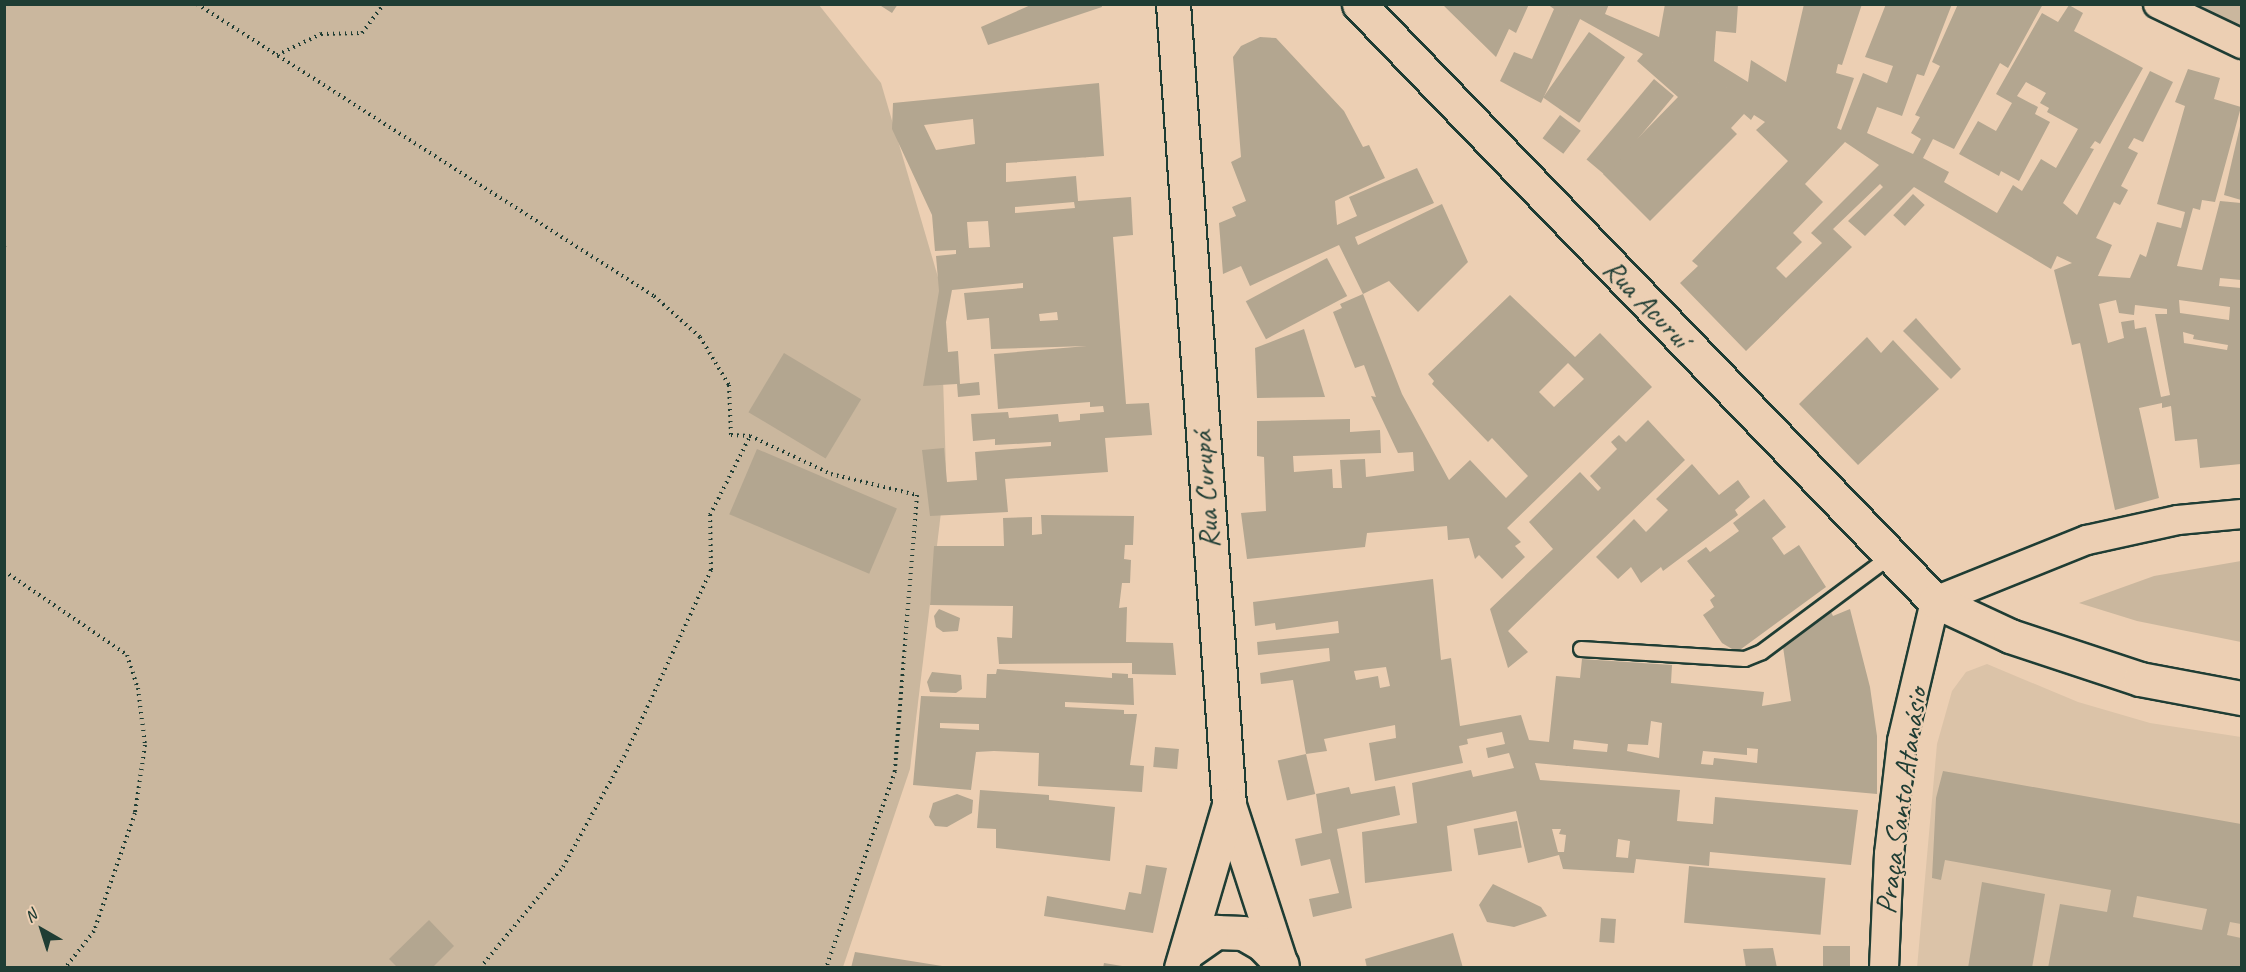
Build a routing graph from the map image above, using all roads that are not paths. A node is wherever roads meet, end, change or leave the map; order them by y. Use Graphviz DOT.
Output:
graph roads {
  1 [pos="1173,4"];
  2 [pos="1359,4"];
  3 [pos="2158,4"];
  4 [pos="2241,44"];
  5 [pos="2241,514"];
  6 [pos="1891,556"];
  7 [pos="1935,601"];
  8 [pos="1581,648"];
  9 [pos="2241,698"];
  10 [pos="1229,805"];
  11 [pos="1183,960"];
  12 [pos="1282,966"];
  13 [pos="1884,968"];
  1 -- 10 [label="street, Rua Curupá"];
  2 -- 6 [label="street, Rua Acuruí"];
  3 -- 4 [label="street"];
  5 -- 7 [label="street"];
  6 -- 7 [label="street, Rua Acuruí"];
  6 -- 8 [label="lane"];
  7 -- 9 [label="street"];
  7 -- 13 [label="street, Praça Santo Atanásio"];
  10 -- 11 [label="street"];
  10 -- 12 [label="street, Rua Curupá"];
  11 -- 12 [label="street"];
}
